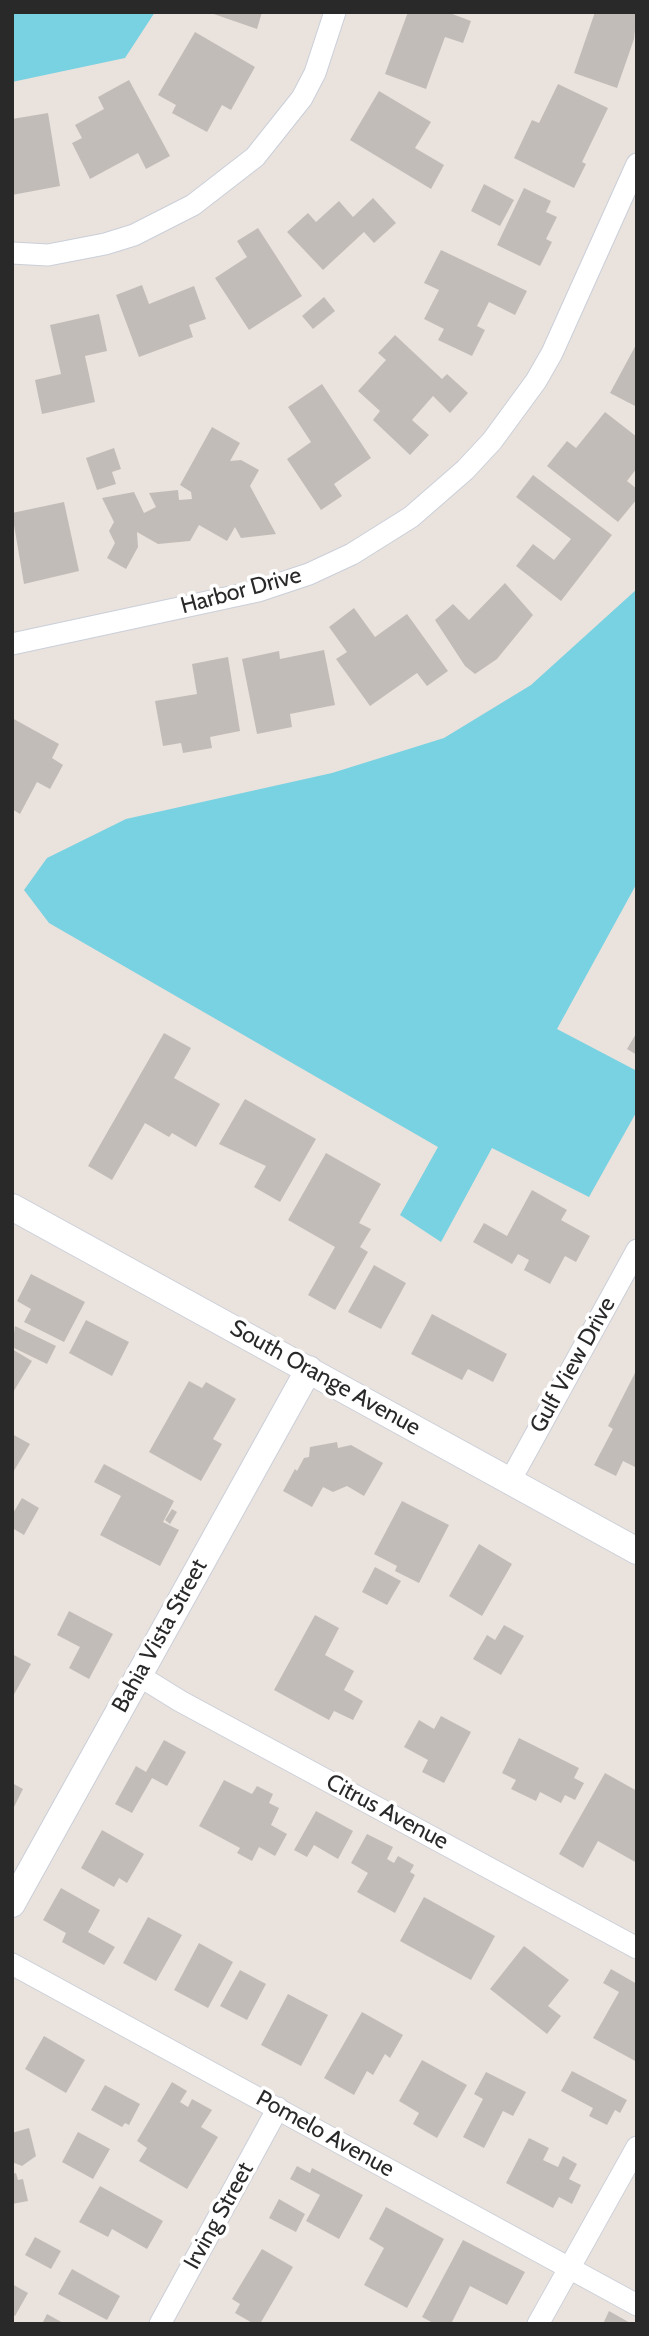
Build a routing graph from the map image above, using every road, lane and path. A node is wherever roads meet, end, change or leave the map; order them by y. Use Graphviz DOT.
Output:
graph roads {
  1 [pos="335,12"];
  2 [pos="637,164"];
  3 [pos="12,253"];
  4 [pos="12,644"];
  5 [pos="12,1207"];
  6 [pos="637,1250"];
  7 [pos="309,1369"];
  8 [pos="510,1481"];
  9 [pos="637,1551"];
  10 [pos="138,1675"];
  11 [pos="12,1904"];
  12 [pos="637,1948"];
  13 [pos="12,1964"];
  14 [pos="278,2108"];
  15 [pos="637,2147"];
  16 [pos="569,2268"];
  17 [pos="637,2305"];
  18 [pos="160,2324"];
  19 [pos="538,2324"];
  1 -- 3 [label="street"];
  2 -- 4 [label="street, Harbor Drive"];
  5 -- 7 [label="street, South Orange Avenue"];
  6 -- 8 [label="street, Gulf View Drive"];
  7 -- 8 [label="street, South Orange Avenue"];
  7 -- 10 [label="street, Bahia Vista Street"];
  8 -- 9 [label="street, South Orange Avenue"];
  10 -- 11 [label="street, Bahia Vista Street"];
  10 -- 12 [label="street, Citrus Avenue"];
  13 -- 14 [label="street, Pomelo Avenue"];
  14 -- 16 [label="street, Pomelo Avenue"];
  14 -- 18 [label="street, Irving Street"];
  15 -- 16 [label="street"];
  16 -- 17 [label="street, Pomelo Avenue"];
  16 -- 19 [label="street"];
}
